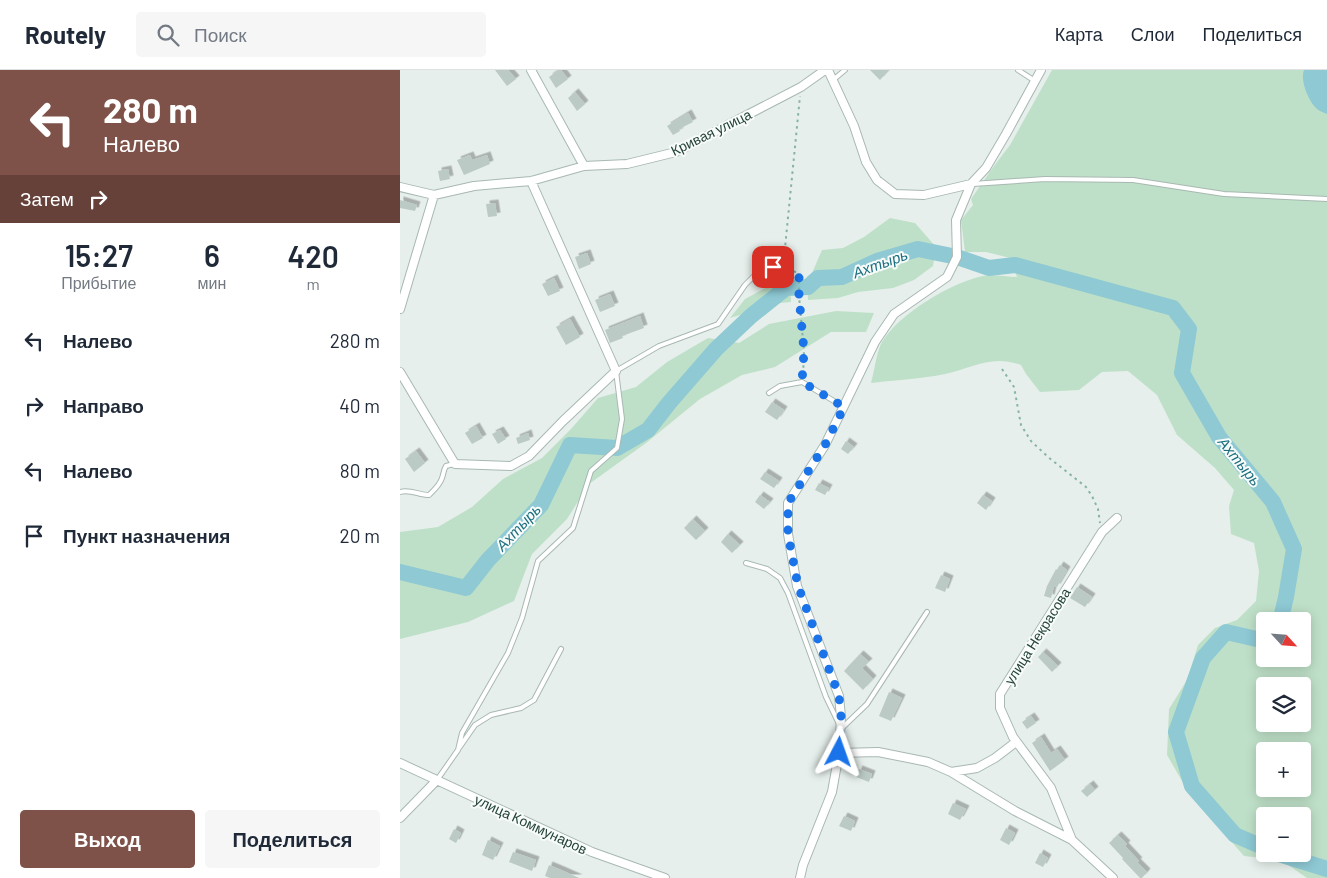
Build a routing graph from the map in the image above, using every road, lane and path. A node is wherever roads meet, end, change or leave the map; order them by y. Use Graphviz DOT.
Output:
graph roads {
  1 [pos="531,70"];
  2 [pos="826,70"];
  3 [pos="845,70"];
  4 [pos="1018,70"];
  5 [pos="1041,70"];
  6 [pos="833,80"];
  7 [pos="1035,82"];
  8 [pos="801,87"];
  9 [pos="584,166"];
  10 [pos="531,181"];
  11 [pos="971,184"];
  12 [pos="400,187"];
  13 [pos="434,195"];
  14 [pos="1327,199"];
  15 [pos="783,265"];
  16 [pos="400,309"];
  17 [pos="1002,369"];
  18 [pos="616,371"];
  19 [pos="400,372"];
  20 [pos="802,382"];
  21 [pos="769,394"];
  22 [pos="844,407"];
  23 [pos="455,464"];
  24 [pos="400,492"];
  25 [pos="1117,518"];
  26 [pos="1102,532"];
  27 [pos="746,563"];
  28 [pos="926,612"];
  29 [pos="561,649"];
  30 [pos="841,729"];
  31 [pos="1016,742"];
  32 [pos="458,750"];
  33 [pos="839,752"];
  34 [pos="400,763"];
  35 [pos="951,772"];
  36 [pos="437,780"];
  37 [pos="400,818"];
  38 [pos="1072,840"];
  39 [pos="665,878"];
  40 [pos="800,878"];
  41 [pos="1114,878"];
  1 -- 9 [label="street"];
  2 -- 6 [label="street"];
  2 -- 8 [label="street, Кривая улица"];
  3 -- 6 [label="lane"];
  4 -- 7 [label="lane"];
  5 -- 7 [label="street"];
  6 -- 11 [label="street"];
  7 -- 11 [label="street"];
  8 -- 9 [label="street, Кривая улица"];
  8 -- 15 [label="path"];
  9 -- 10 [label="street, Кривая улица"];
  10 -- 13 [label="street, Кривая улица"];
  10 -- 18 [label="street"];
  11 -- 14 [label="lane"];
  11 -- 22 [label="street"];
  12 -- 13 [label="street, Кривая улица"];
  13 -- 16 [label="street"];
  15 -- 18 [label="lane"];
  15 -- 20 [label="path"];
  17 -- 26 [label="path"];
  18 -- 23 [label="street"];
  18 -- 32 [label="lane"];
  19 -- 23 [label="street"];
  20 -- 21 [label="lane"];
  20 -- 22 [label="lane"];
  22 -- 30 [label="street"];
  23 -- 24 [label="lane"];
  25 -- 26 [label="street, улица Некрасова"];
  26 -- 31 [label="street, улица Некрасова"];
  27 -- 30 [label="lane"];
  28 -- 30 [label="lane"];
  29 -- 32 [label="lane"];
  30 -- 33 [label="street"];
  31 -- 35 [label="street"];
  31 -- 38 [label="street, улица Некрасова"];
  32 -- 36 [label="lane"];
  33 -- 35 [label="street, улица Некрасова"];
  33 -- 40 [label="street"];
  34 -- 36 [label="street, улица Коммунаров"];
  35 -- 38 [label="street, улица Некрасова"];
  36 -- 37 [label="street"];
  36 -- 39 [label="street, улица Коммунаров"];
  38 -- 41 [label="street, улица Некрасова"];
}
